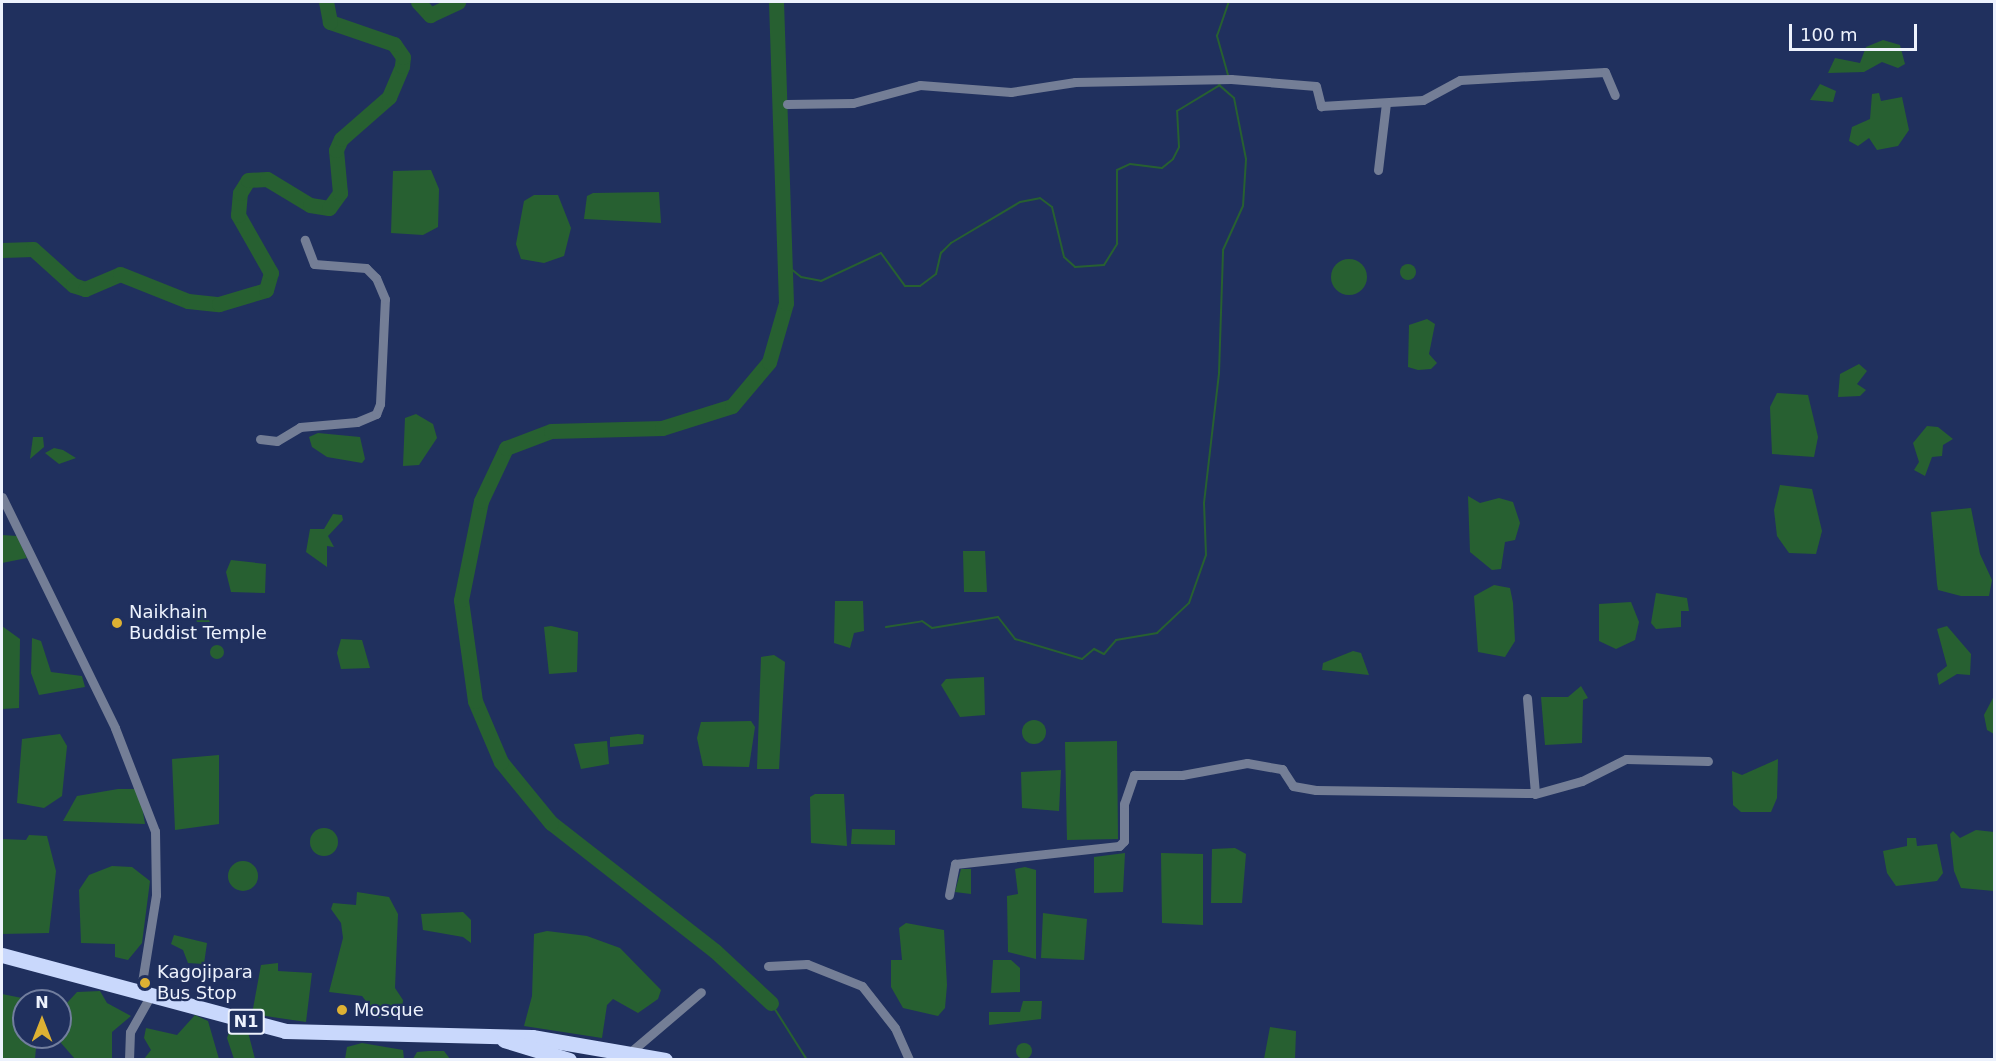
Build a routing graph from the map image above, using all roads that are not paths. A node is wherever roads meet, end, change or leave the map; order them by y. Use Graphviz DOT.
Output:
graph roads {
  1 [pos="1615,95"];
  2 [pos="1386,103"];
  3 [pos="787,104"];
  4 [pos="1378,170"];
  5 [pos="305,240"];
  6 [pos="260,440"];
  7 [pos="2,497"];
  8 [pos="1527,698"];
  9 [pos="1708,761"];
  10 [pos="1532,793"];
  11 [pos="949,895"];
  12 [pos="2,955"];
  13 [pos="768,966"];
  14 [pos="147,990"];
  15 [pos="701,992"];
  16 [pos="498,1037"];
  17 [pos="626,1056"];
  18 [pos="129,1059"];
  19 [pos="569,1059"];
  20 [pos="665,1059"];
  21 [pos="909,1059"];
  1 -- 2 [label="street"];
  2 -- 3 [label="street"];
  2 -- 4 [label="street"];
  5 -- 6 [label="street"];
  7 -- 14 [label="street"];
  8 -- 10 [label="street"];
  9 -- 10 [label="street"];
  10 -- 11 [label="street"];
  12 -- 14 [label="highway, N1"];
  13 -- 21 [label="street"];
  14 -- 16 [label="highway, N1"];
  14 -- 18 [label="street"];
  15 -- 17 [label="street"];
  16 -- 17 [label="highway, N1"];
  16 -- 19 [label="highway, N1"];
  17 -- 20 [label="highway, N1"];
}
